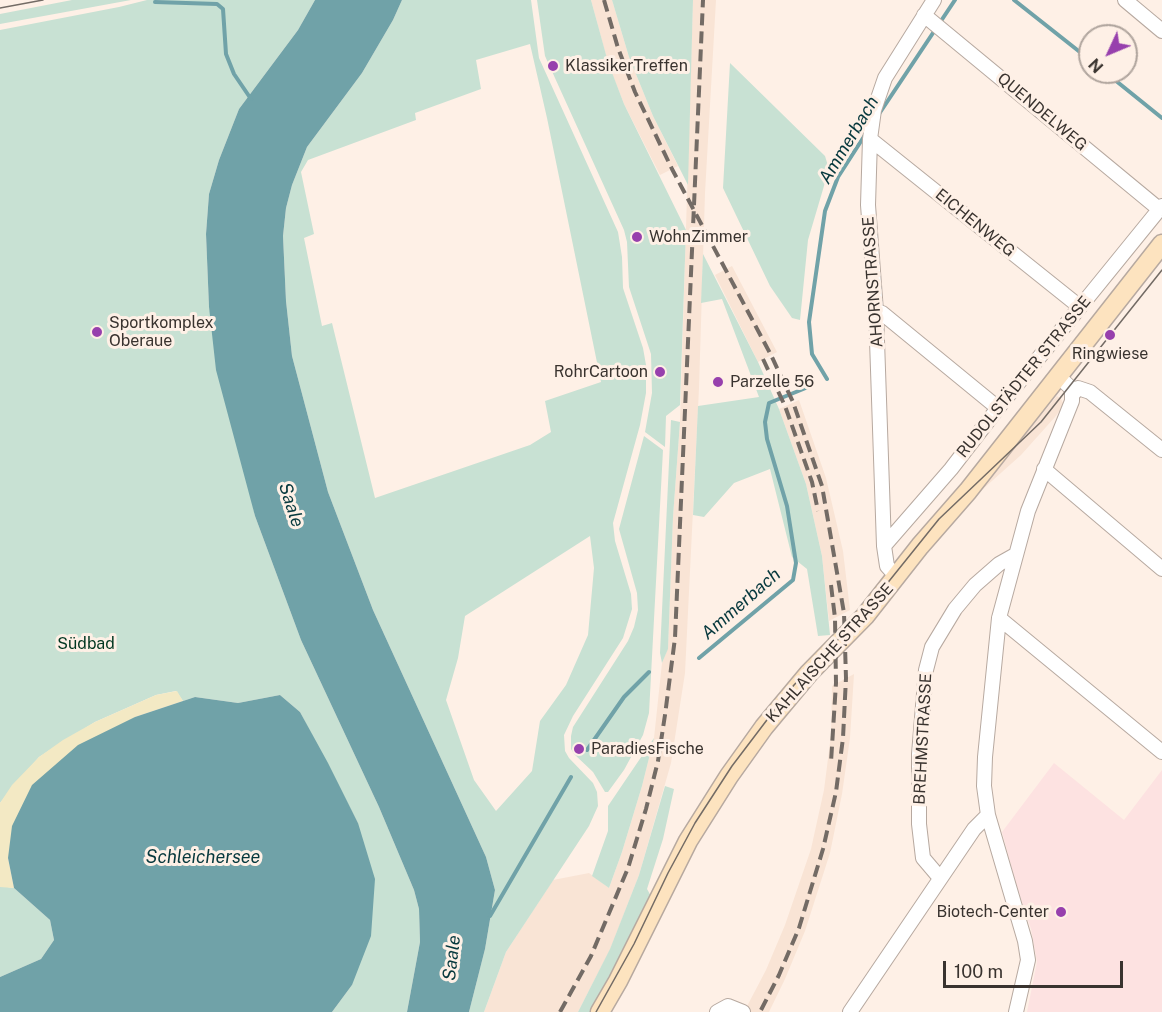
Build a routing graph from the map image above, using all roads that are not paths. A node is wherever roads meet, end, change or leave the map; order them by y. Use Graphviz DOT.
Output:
graph roads {
  1 [pos="934,0"];
  2 [pos="1125,0"];
  3 [pos="932,22"];
  4 [pos="1162,31"];
  5 [pos="871,131"];
  6 [pos="1161,208"];
  7 [pos="1162,244"];
  8 [pos="1080,307"];
  9 [pos="876,311"];
  10 [pos="1058,376"];
  11 [pos="1074,393"];
  12 [pos="998,408"];
  13 [pos="1162,450"];
  14 [pos="1044,469"];
  15 [pos="968,491"];
  16 [pos="884,546"];
  17 [pos="1015,555"];
  18 [pos="1162,569"];
  19 [pos="897,577"];
  20 [pos="999,618"];
  21 [pos="1162,752"];
  22 [pos="988,815"];
  23 [pos="940,879"];
  24 [pos="737,1009"];
  25 [pos="600,1012"];
  26 [pos="717,1012"];
  27 [pos="850,1012"];
  28 [pos="1016,1012"];
  1 -- 3 [label="street, AHORNSTRASSE"];
  2 -- 4 [label="street"];
  3 -- 5 [label="street, AHORNSTRASSE"];
  3 -- 6 [label="street, QUENDELWEG"];
  5 -- 8 [label="street, EICHENWEG"];
  5 -- 9 [label="street, AHORNSTRASSE"];
  6 -- 8 [label="street, RUDOLSTÄDTER STRASSE"];
  7 -- 10 [label="main road, RUDOLSTÄDTER STRASSE"];
  8 -- 12 [label="street, RUDOLSTÄDTER STRASSE"];
  9 -- 12 [label="street"];
  9 -- 16 [label="street, AHORNSTRASSE"];
  10 -- 11 [label="street"];
  10 -- 15 [label="main road, RUDOLSTÄDTER STRASSE"];
  11 -- 13 [label="street"];
  11 -- 14 [label="street"];
  12 -- 16 [label="street, RUDOLSTÄDTER STRASSE"];
  14 -- 17 [label="street"];
  14 -- 18 [label="street"];
  15 -- 19 [label="main road, KAHLAISCHE STRASSE"];
  16 -- 19 [label="street, AHORNSTRASSE"];
  17 -- 20 [label="street"];
  17 -- 23 [label="street, BREHMSTRASSE"];
  19 -- 25 [label="main road, KAHLAISCHE STRASSE"];
  20 -- 21 [label="street"];
  20 -- 22 [label="street"];
  22 -- 23 [label="street"];
  22 -- 28 [label="street"];
  23 -- 27 [label="street"];
  24 -- 26 [label="street"];
}
